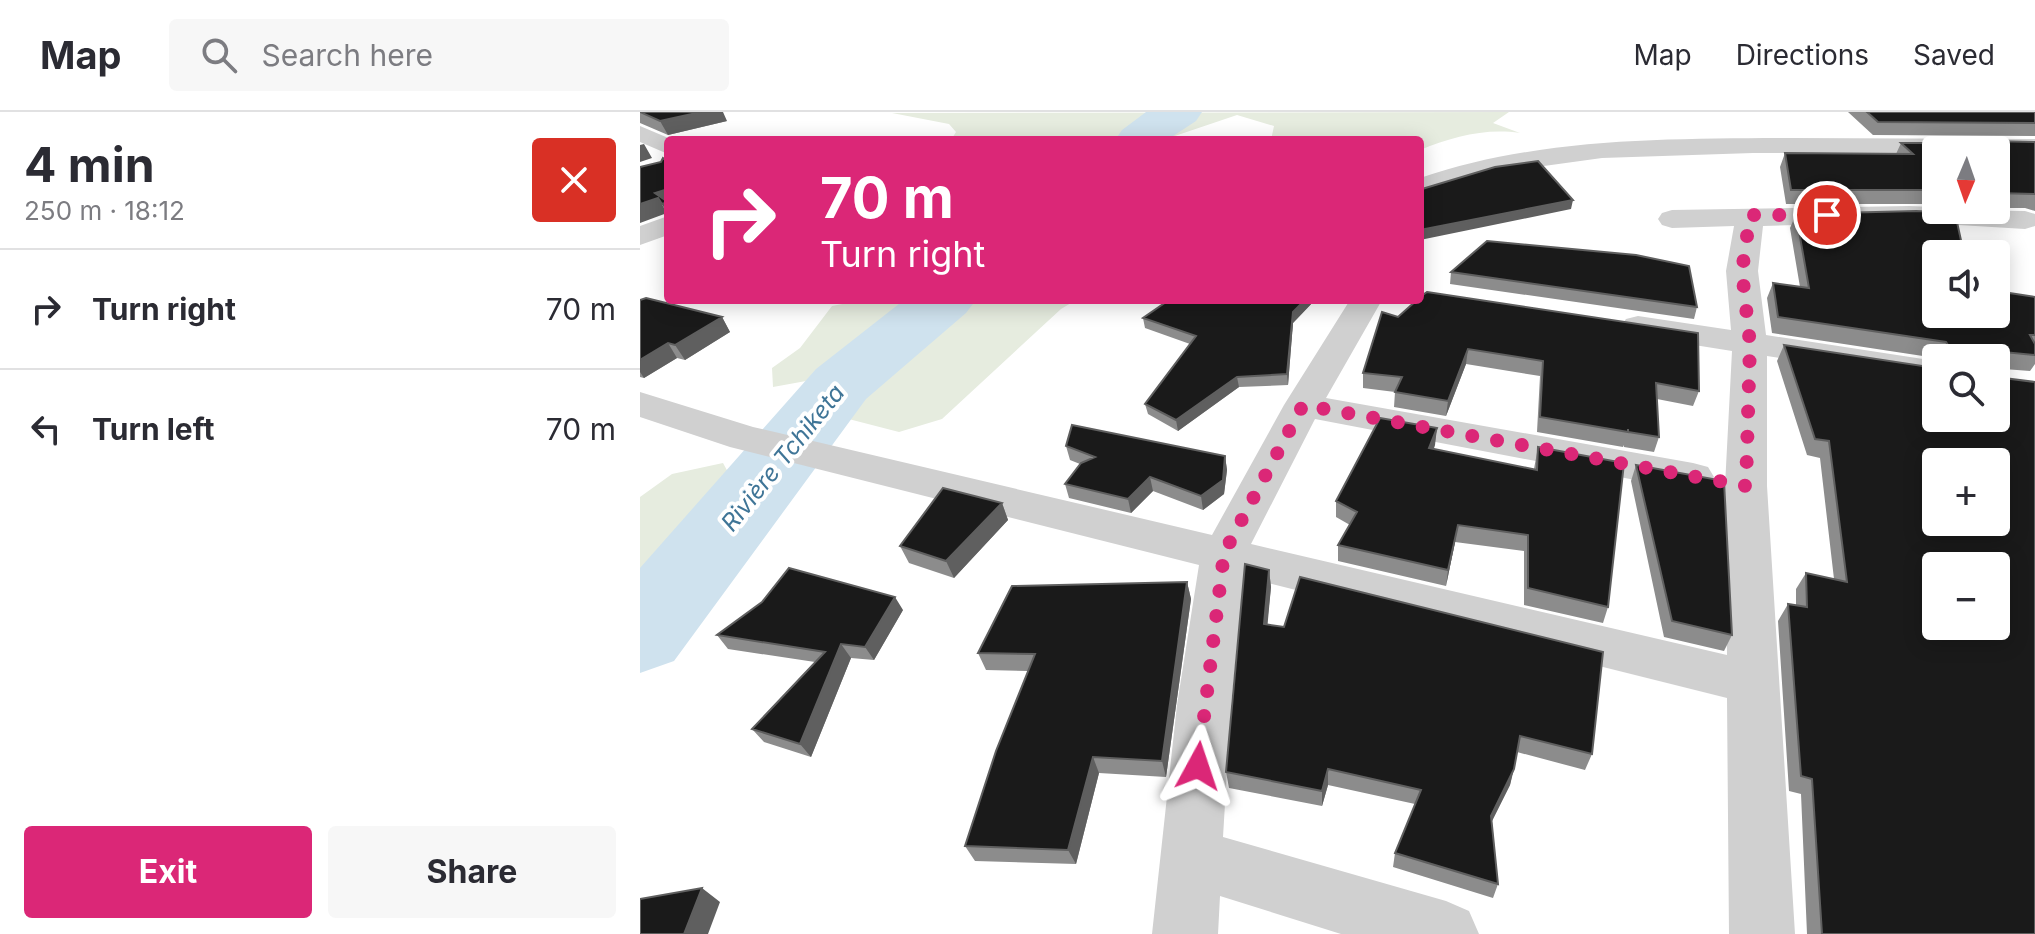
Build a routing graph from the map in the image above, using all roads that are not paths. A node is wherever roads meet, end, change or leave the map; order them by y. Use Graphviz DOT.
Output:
graph roads {
  1 [pos="1916,120"];
  2 [pos="640,133"];
  3 [pos="1933,136"];
  4 [pos="2035,146"];
  5 [pos="1922,147"];
  6 [pos="2010,147"];
  7 [pos="663,161"];
  8 [pos="1424,186"];
  9 [pos="2010,207"];
  10 [pos="1750,215"];
  11 [pos="1672,219"];
  12 [pos="664,227"];
  13 [pos="2030,229"];
  14 [pos="640,236"];
  15 [pos="1364,304"];
  16 [pos="1600,320"];
  17 [pos="1750,344"];
  18 [pos="1922,370"];
  19 [pos="640,404"];
  20 [pos="1303,405"];
  21 [pos="1746,486"];
  22 [pos="1224,553"];
  23 [pos="1753,683"];
  24 [pos="1190,857"];
  25 [pos="1185,934"];
  26 [pos="1446,934"];
  27 [pos="1762,934"];
  1 -- 3 [label="street"];
  2 -- 7 [label="street"];
  4 -- 6 [label="street"];
  5 -- 8 [label="street"];
  9 -- 13 [label="street"];
  10 -- 11 [label="street"];
  10 -- 13 [label="street"];
  10 -- 17 [label="street"];
  12 -- 14 [label="street"];
  15 -- 20 [label="street"];
  16 -- 17 [label="street"];
  17 -- 18 [label="street"];
  17 -- 21 [label="street"];
  19 -- 22 [label="street"];
  20 -- 21 [label="street"];
  20 -- 22 [label="street"];
  21 -- 23 [label="street"];
  22 -- 23 [label="street"];
  22 -- 24 [label="street"];
  23 -- 27 [label="street"];
  24 -- 25 [label="street"];
  24 -- 26 [label="street"];
}
